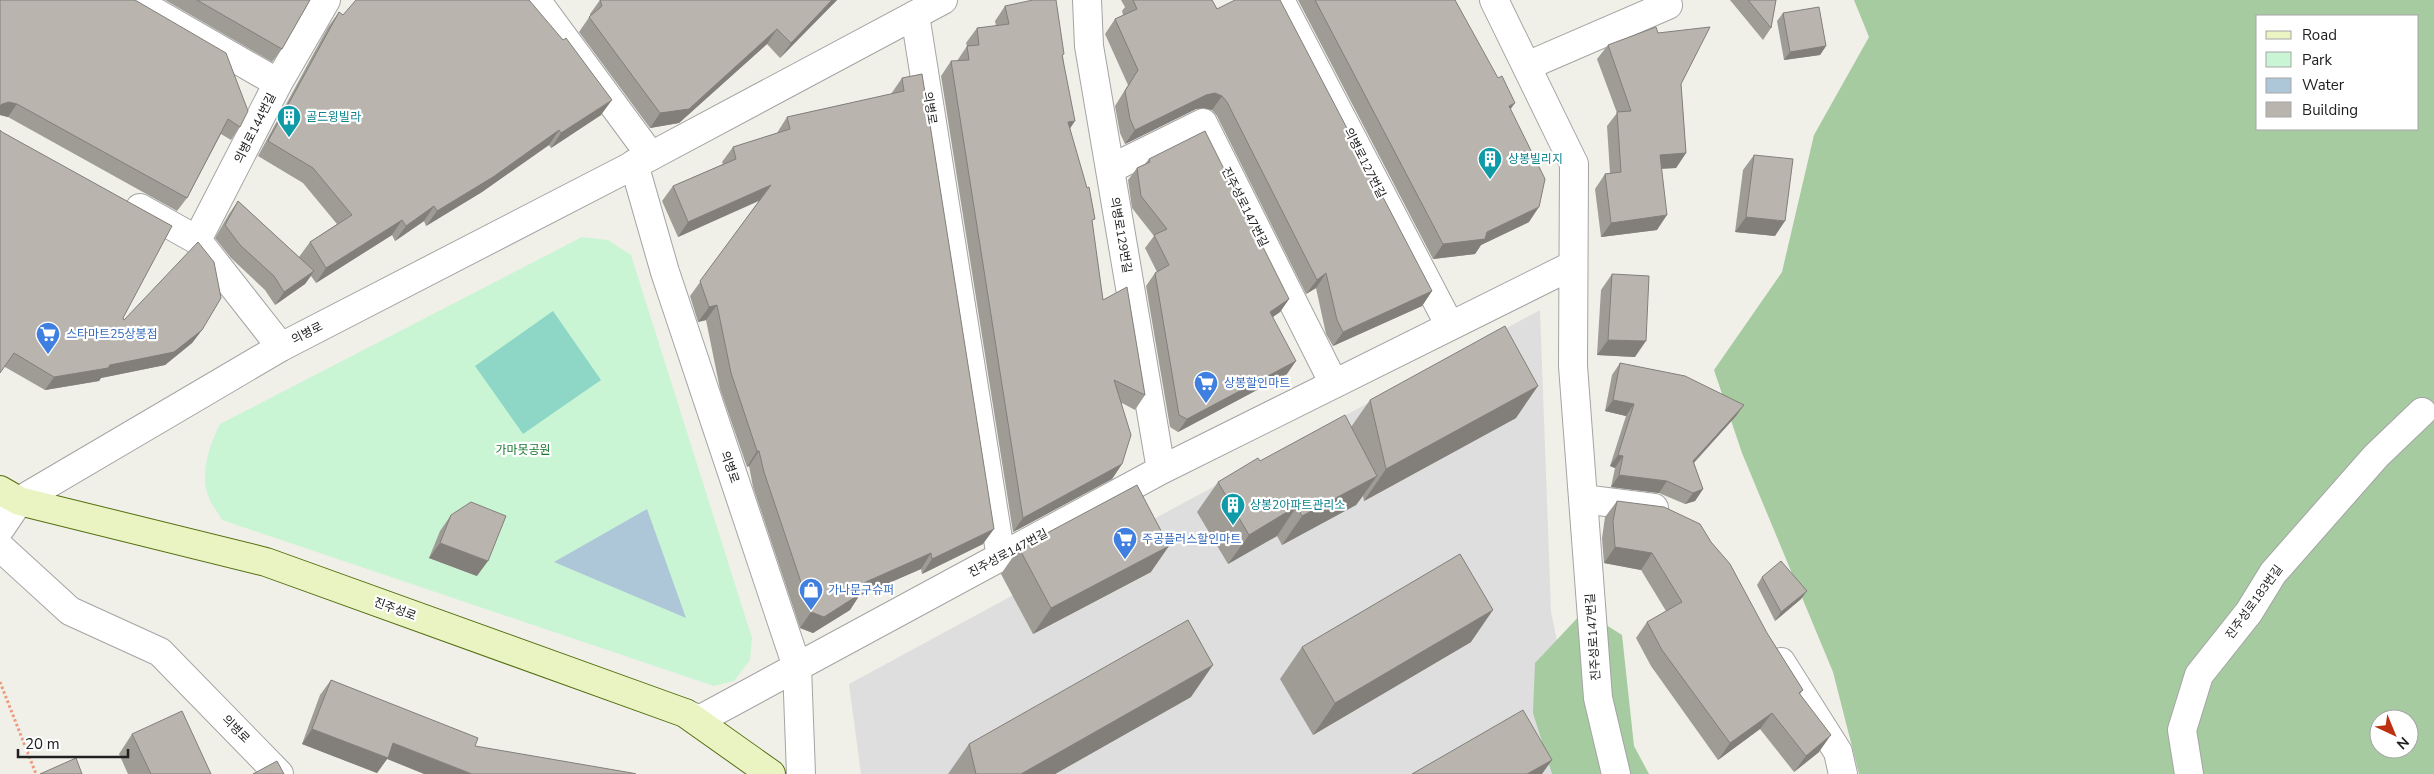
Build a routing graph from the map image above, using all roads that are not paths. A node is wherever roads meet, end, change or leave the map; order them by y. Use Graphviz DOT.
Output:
graph roads {
  1 [pos="134,0"];
  2 [pos="326,0"];
  3 [pos="536,0"];
  4 [pos="943,0"];
  5 [pos="1087,0"];
  6 [pos="1280,0"];
  7 [pos="1494,0"];
  8 [pos="1668,5"];
  9 [pos="915,15"];
  10 [pos="1527,66"];
  11 [pos="278,83"];
  12 [pos="642,160"];
  13 [pos="1110,169"];
  14 [pos="120,197"];
  15 [pos="197,240"];
  16 [pos="1572,265"];
  17 [pos="1450,326"];
  18 [pos="281,347"];
  19 [pos="1334,384"];
  20 [pos="2422,412"];
  21 [pos="1162,470"];
  22 [pos="9,495"];
  23 [pos="1583,499"];
  24 [pos="1675,517"];
  25 [pos="0,529"];
  26 [pos="0,546"];
  27 [pos="1001,558"];
  28 [pos="1769,642"];
  29 [pos="797,667"];
  30 [pos="685,713"];
  31 [pos="279,774"];
  32 [pos="771,774"];
  33 [pos="801,774"];
  34 [pos="1616,774"];
  35 [pos="1843,774"];
  36 [pos="2189,774"];
  1 -- 11 [label="street, 의병로144번길"];
  2 -- 11 [label="street"];
  3 -- 12 [label="street"];
  4 -- 9 [label="street, 의병로"];
  5 -- 13 [label="street, 의병로129번길"];
  6 -- 17 [label="street, 의병로127번길"];
  7 -- 10 [label="street, 진주성로147번길"];
  8 -- 10 [label="street"];
  9 -- 12 [label="street, 의병로"];
  9 -- 27 [label="street, 의병로"];
  10 -- 16 [label="street, 진주성로147번길"];
  11 -- 15 [label="street, 의병로144번길"];
  12 -- 18 [label="street, 의병로"];
  12 -- 29 [label="street, 의병로"];
  13 -- 19 [label="street, 진주성로147번길"];
  13 -- 21 [label="street, 의병로129번길"];
  14 -- 15 [label="street"];
  15 -- 18 [label="street"];
  16 -- 17 [label="street, 진주성로147번길"];
  16 -- 23 [label="street, 진주성로147번길"];
  17 -- 19 [label="street, 진주성로147번길"];
  18 -- 22 [label="street, 의병로"];
  19 -- 21 [label="street, 진주성로147번길"];
  20 -- 36 [label="street, 진주성로183번길"];
  21 -- 27 [label="street, 진주성로147번길"];
  22 -- 25 [label="street, 의병로"];
  22 -- 30 [label="main road, 진주성로"];
  23 -- 24 [label="street"];
  23 -- 34 [label="street, 진주성로147번길"];
  26 -- 31 [label="street, 의병로"];
  27 -- 29 [label="street, 진주성로147번길"];
  28 -- 35 [label="street"];
  29 -- 30 [label="street, 진주성로147번길"];
  29 -- 33 [label="street, 의병로"];
  30 -- 32 [label="main road, 진주성로"];
}
